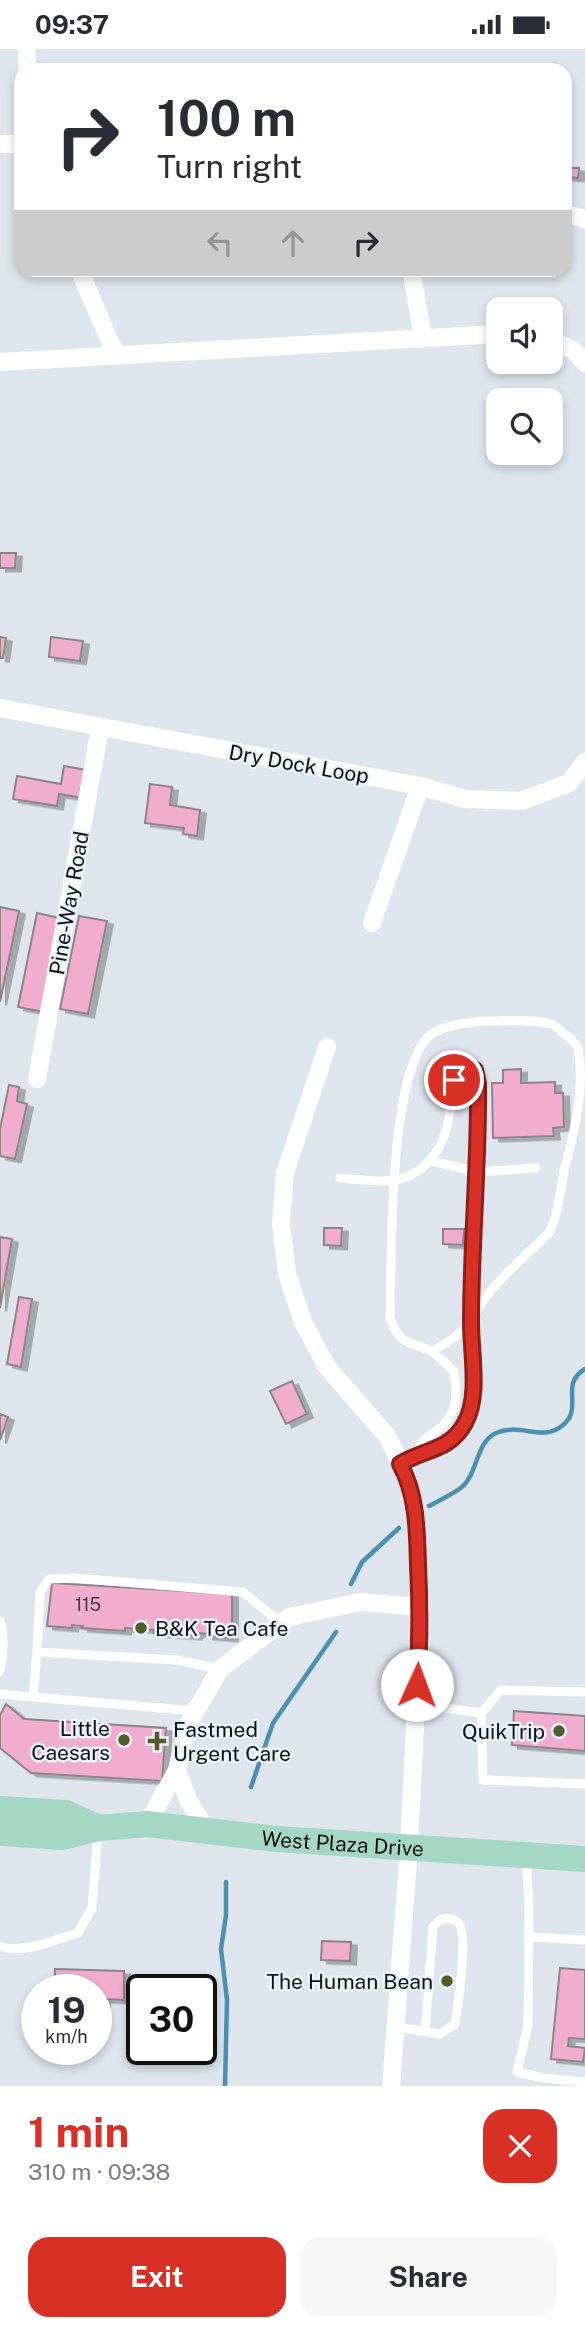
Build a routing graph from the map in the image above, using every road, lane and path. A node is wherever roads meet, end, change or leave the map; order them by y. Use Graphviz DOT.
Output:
graph roads {
  1 [pos="82,277"];
  2 [pos="412,277"];
  3 [pos="486,335"];
  4 [pos="423,338"];
  5 [pos="563,345"];
  6 [pos="116,356"];
  7 [pos="0,362"];
  8 [pos="585,363"];
  9 [pos="0,708"];
  10 [pos="100,728"];
  11 [pos="585,762"];
  12 [pos="420,786"];
  13 [pos="372,923"];
  14 [pos="327,1047"];
  15 [pos="37,1079"];
  16 [pos="431,1161"];
  17 [pos="536,1168"];
  18 [pos="478,1172"];
  19 [pos="340,1178"];
  20 [pos="395,1180"];
  21 [pos="471,1323"];
  22 [pos="432,1352"];
  23 [pos="416,1454"];
  24 [pos="400,1464"];
  25 [pos="420,1607"];
  26 [pos="0,1621"];
  27 [pos="281,1623"];
  28 [pos="37,1652"];
  29 [pos="220,1669"];
  30 [pos="0,1671"];
  31 [pos="585,1692"];
  32 [pos="0,1694"];
  33 [pos="33,1697"];
  34 [pos="416,1704"];
  35 [pos="195,1711"];
  36 [pos="481,1713"];
  37 [pos="177,1770"];
  38 [pos="585,1784"];
  39 [pos="0,1794"];
  40 [pos="0,1809"];
  41 [pos="33,1823"];
  42 [pos="147,1824"];
  43 [pos="99,1828"];
  44 [pos="207,1831"];
  45 [pos="0,1833"];
  46 [pos="409,1848"];
  47 [pos="0,1850"];
  48 [pos="526,1855"];
  49 [pos="585,1859"];
  50 [pos="528,1937"];
  51 [pos="585,1940"];
  52 [pos="0,1946"];
  53 [pos="396,2027"];
  54 [pos="425,2032"];
  55 [pos="585,2082"];
  56 [pos="391,2086"];
  1 -- 6 [label="street"];
  2 -- 4 [label="street"];
  3 -- 4 [label="street"];
  4 -- 6 [label="street"];
  5 -- 8 [label="street"];
  6 -- 7 [label="street"];
  9 -- 10 [label="street, Dry Dock Loop"];
  10 -- 12 [label="street, Dry Dock Loop"];
  10 -- 15 [label="street, Pine-Way Road"];
  11 -- 12 [label="street, Dry Dock Loop"];
  12 -- 13 [label="street"];
  14 -- 24 [label="street"];
  16 -- 18 [label="lane"];
  16 -- 18 [label="lane"];
  16 -- 20 [label="lane"];
  17 -- 18 [label="lane"];
  18 -- 21 [label="lane"];
  19 -- 20 [label="lane"];
  20 -- 21 [label="lane"];
  20 -- 22 [label="lane"];
  21 -- 22 [label="lane"];
  21 -- 23 [label="lane"];
  22 -- 23 [label="lane"];
  23 -- 24 [label="lane"];
  24 -- 25 [label="street"];
  25 -- 27 [label="street"];
  25 -- 34 [label="street"];
  26 -- 30 [label="lane"];
  27 -- 28 [label="lane"];
  27 -- 29 [label="street"];
  28 -- 29 [label="lane"];
  28 -- 33 [label="lane"];
  29 -- 35 [label="street"];
  31 -- 36 [label="lane"];
  32 -- 33 [label="lane"];
  33 -- 35 [label="lane"];
  34 -- 36 [label="lane"];
  34 -- 46 [label="street"];
  35 -- 37 [label="street"];
  36 -- 38 [label="lane"];
  37 -- 42 [label="street"];
  37 -- 44 [label="street"];
  39 -- 41 [label="main road"];
  40 -- 41 [label="main road, West Plaza Drive"];
  41 -- 43 [label="main road, West Plaza Drive"];
  41 -- 45 [label="main road, West Plaza Drive"];
  41 -- 47 [label="main road"];
  42 -- 43 [label="main road, West Plaza Drive"];
  42 -- 44 [label="main road, West Plaza Drive"];
  43 -- 52 [label="lane"];
  44 -- 46 [label="main road, West Plaza Drive"];
  46 -- 48 [label="main road, West Plaza Drive"];
  46 -- 53 [label="street"];
  48 -- 49 [label="main road, West Plaza Drive"];
  48 -- 50 [label="lane"];
  50 -- 51 [label="lane"];
  50 -- 55 [label="lane"];
  53 -- 54 [label="lane"];
  53 -- 56 [label="street"];
  54 -- 54 [label="lane"];
}
